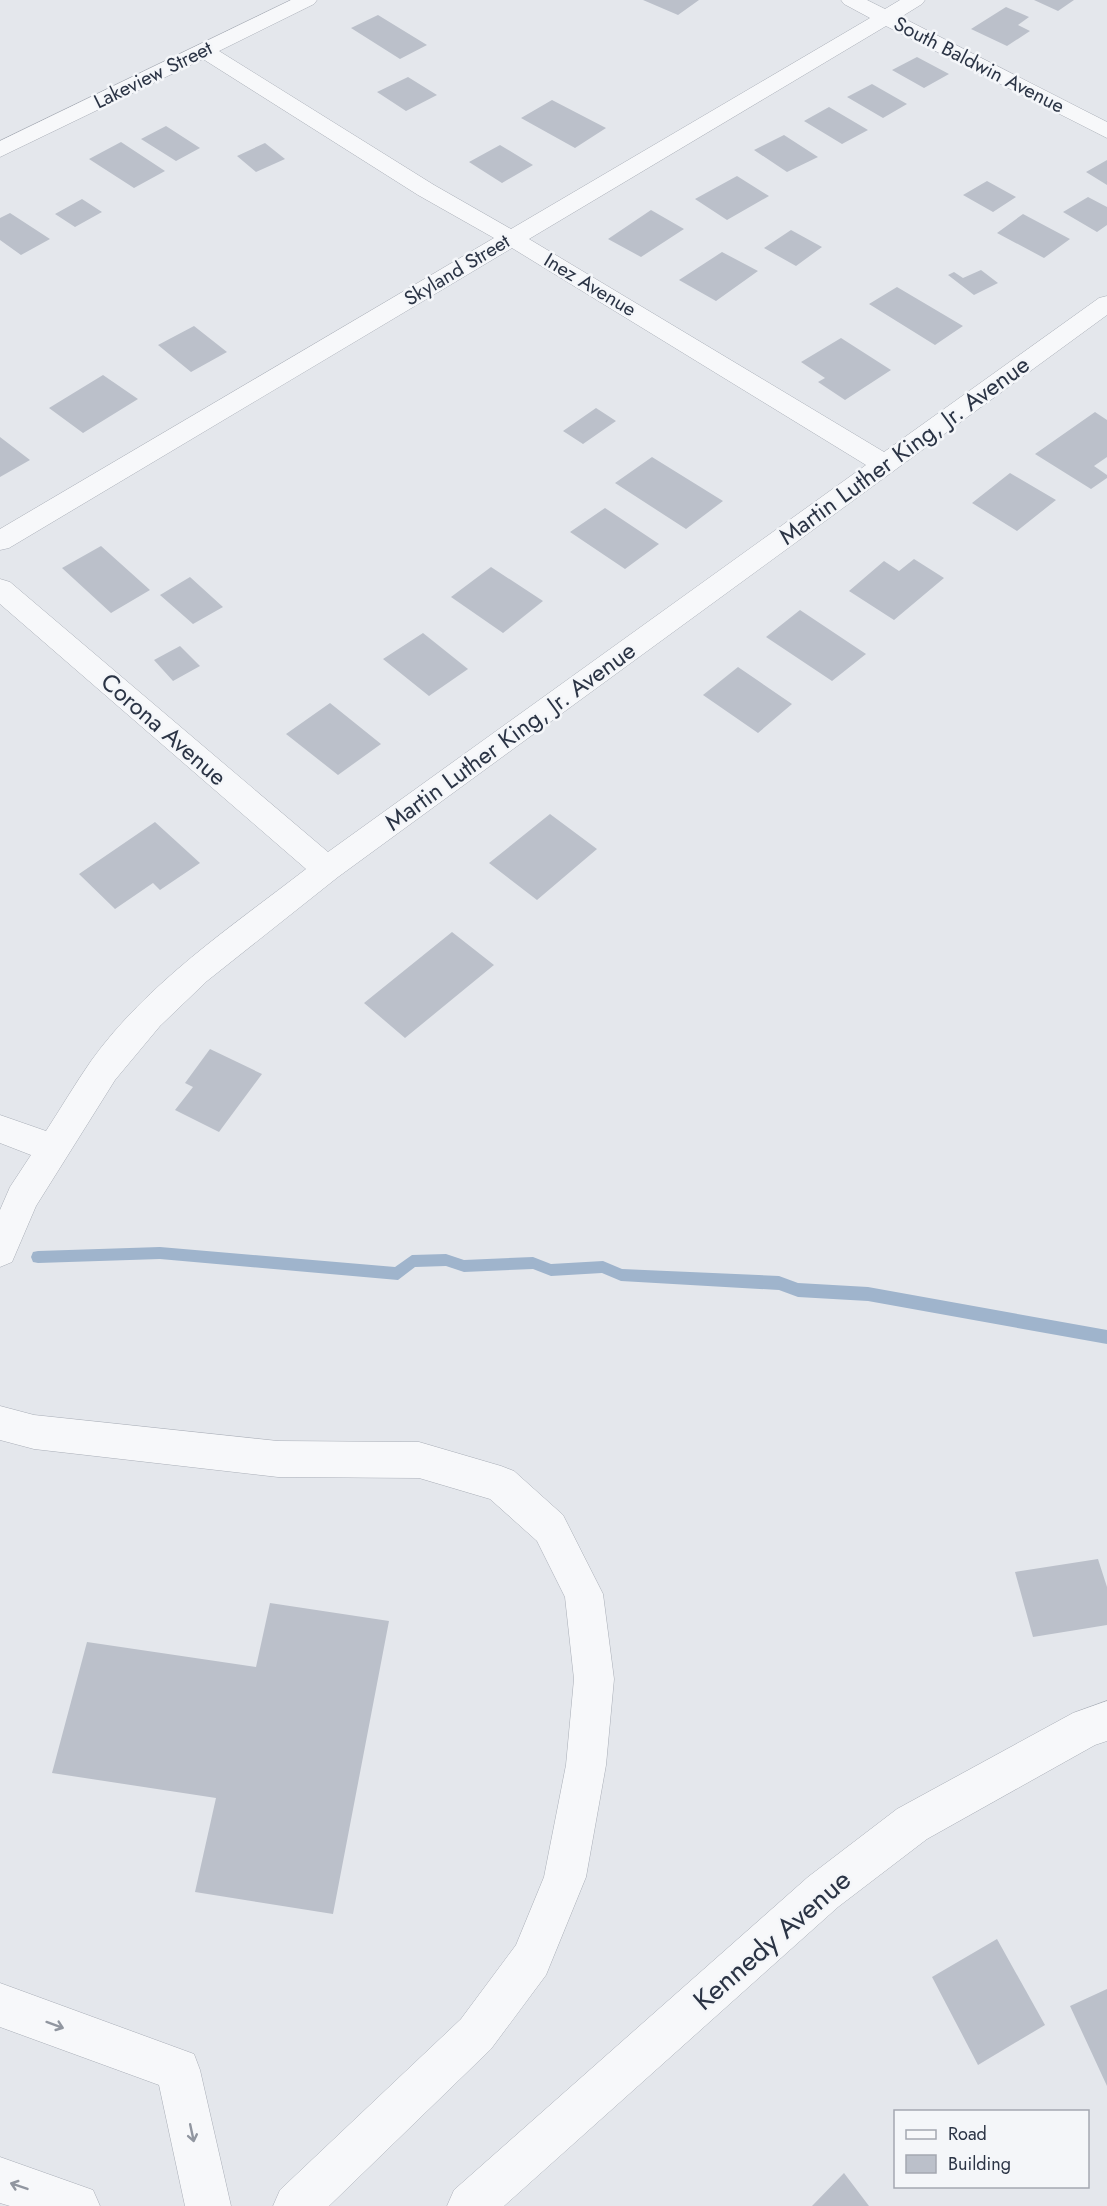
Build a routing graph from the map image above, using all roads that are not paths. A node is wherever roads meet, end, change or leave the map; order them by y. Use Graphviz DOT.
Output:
graph roads {
  1 [pos="307,0"];
  2 [pos="851,0"];
  3 [pos="915,0"];
  4 [pos="885,17"];
  5 [pos="203,50"];
  6 [pos="1107,131"];
  7 [pos="0,150"];
  8 [pos="511,239"];
  9 [pos="1107,303"];
  10 [pos="884,464"];
  11 [pos="0,541"];
  12 [pos="0,589"];
  13 [pos="327,869"];
  14 [pos="0,1129"];
  15 [pos="53,1148"];
  16 [pos="0,1251"];
  17 [pos="0,1423"];
  18 [pos="1107,1721"];
  19 [pos="0,2005"];
  20 [pos="0,2180"];
  21 [pos="77,2206"];
  22 [pos="208,2206"];
  23 [pos="296,2206"];
  24 [pos="470,2206"];
  1 -- 5 [label="street, Lakeview Street"];
  2 -- 4 [label="street, South Baldwin Avenue"];
  3 -- 4 [label="street, Skyland Street"];
  4 -- 6 [label="street, South Baldwin Avenue"];
  4 -- 8 [label="street, Skyland Street"];
  5 -- 7 [label="street, Lakeview Street"];
  5 -- 8 [label="street, Inez Avenue"];
  8 -- 10 [label="street, Inez Avenue"];
  8 -- 11 [label="street, Skyland Street"];
  9 -- 10 [label="street, Martin Luther King, Jr. Avenue"];
  10 -- 13 [label="street, Martin Luther King, Jr. Avenue"];
  12 -- 13 [label="street, Corona Avenue"];
  13 -- 15 [label="street, Martin Luther King, Jr. Avenue"];
  14 -- 15 [label="street"];
  15 -- 16 [label="street, Martin Luther King, Jr. Avenue"];
  17 -- 23 [label="street"];
  18 -- 24 [label="street, Kennedy Avenue"];
  19 -- 22 [label="street, one-way"];
  21 -- 20 [label="street, one-way"];
}
